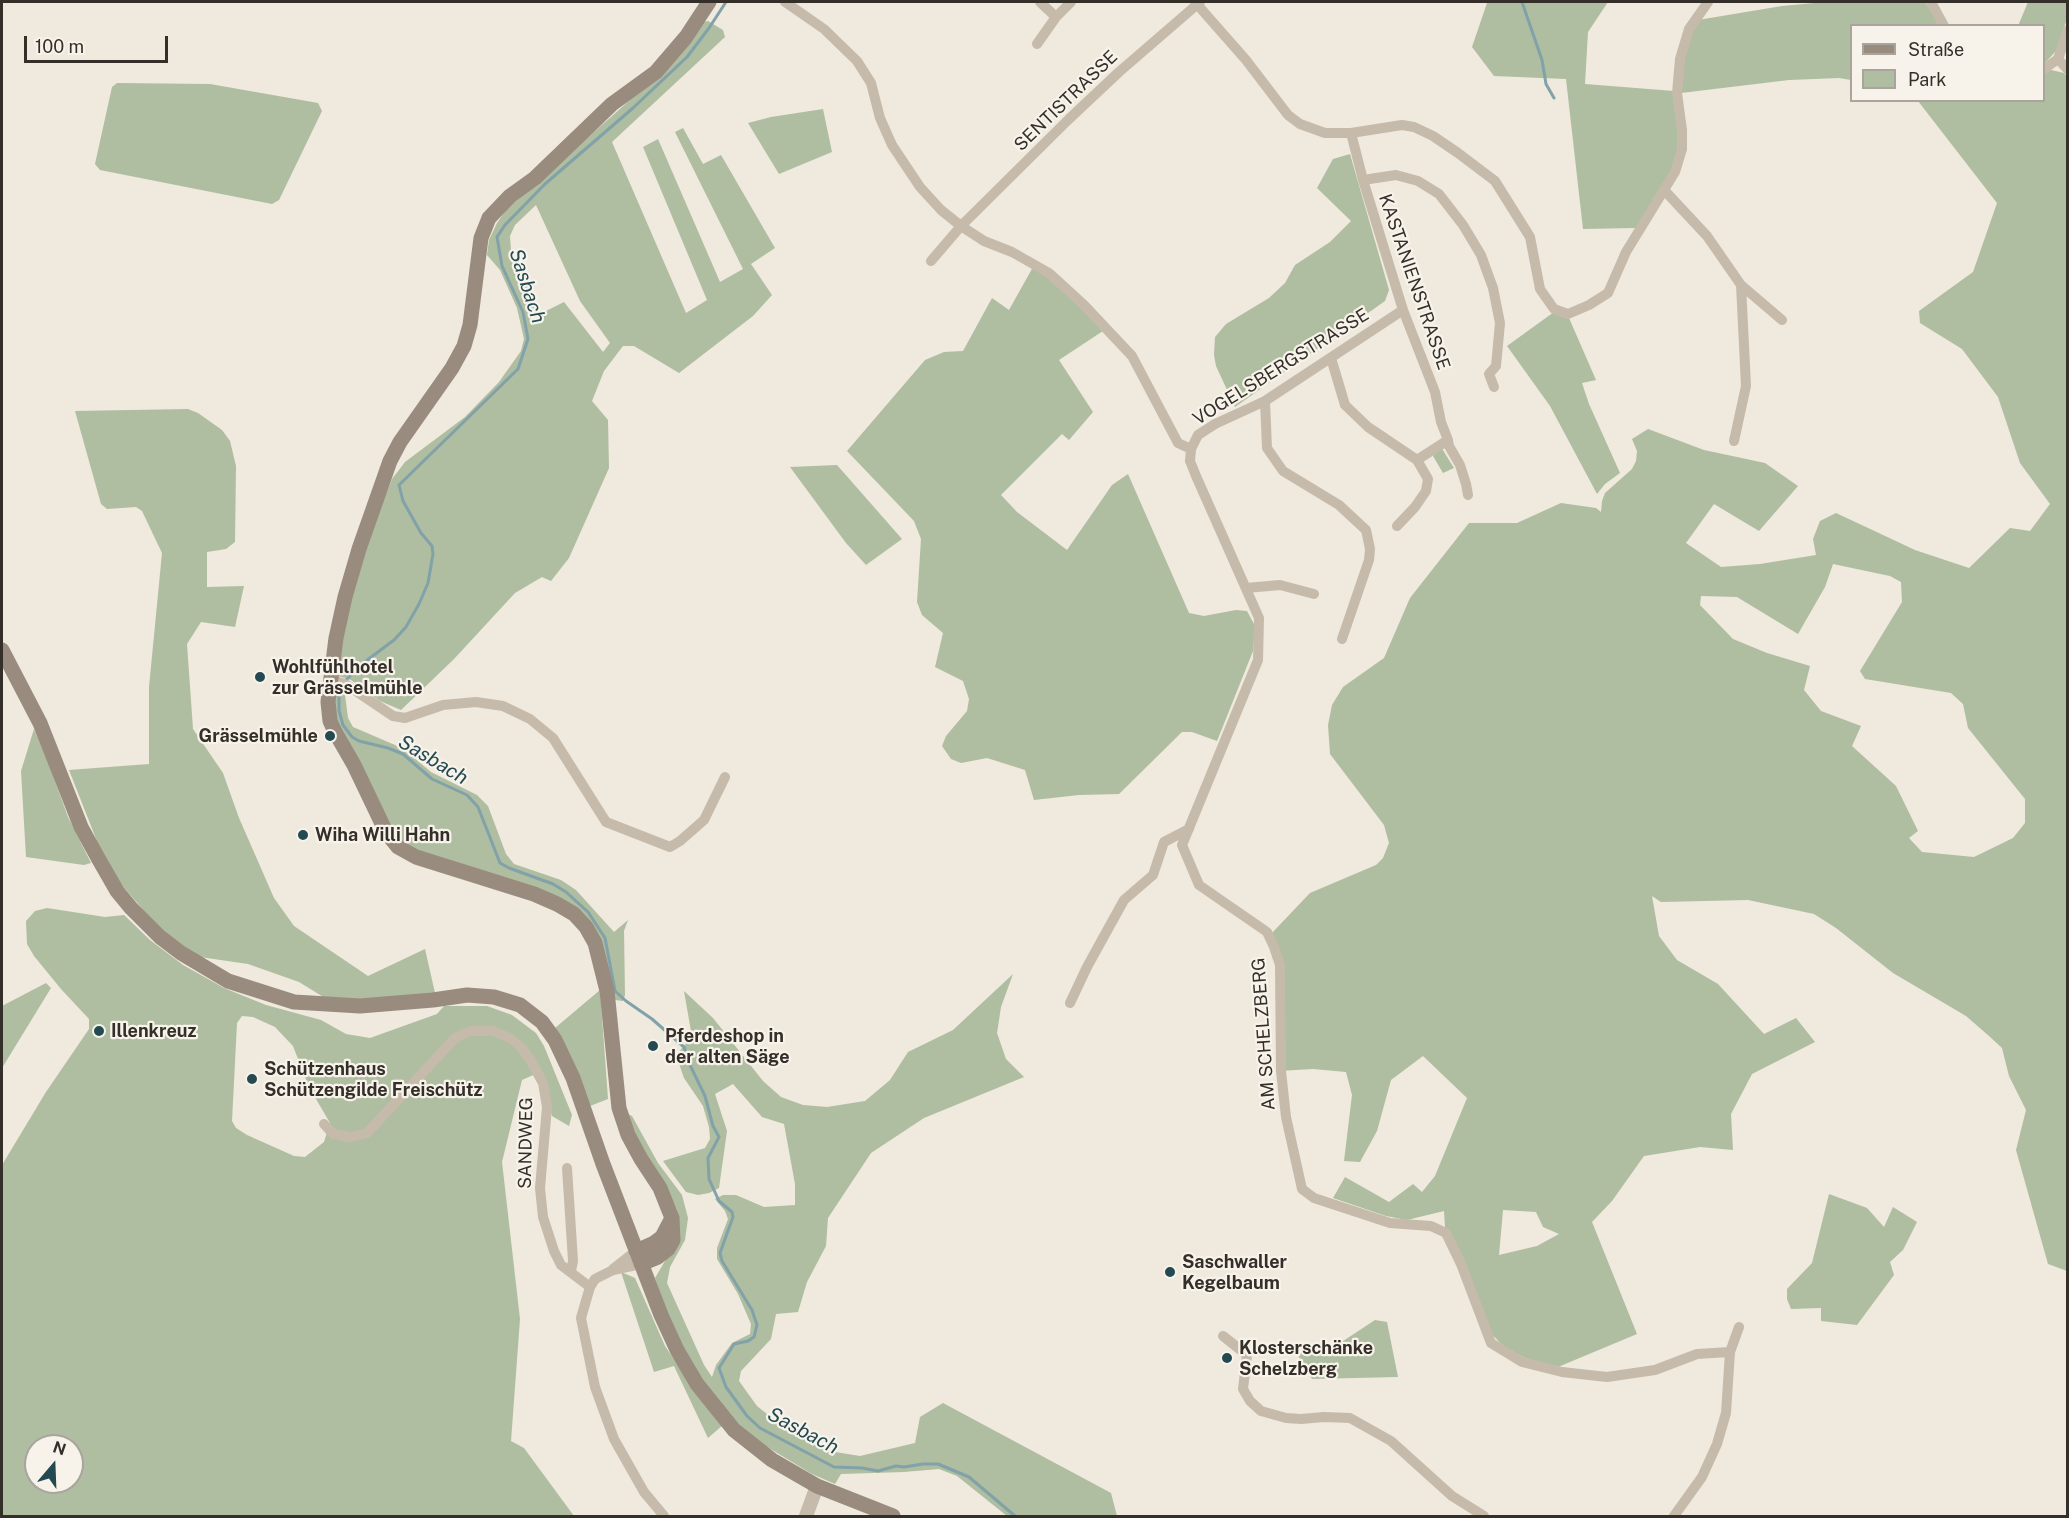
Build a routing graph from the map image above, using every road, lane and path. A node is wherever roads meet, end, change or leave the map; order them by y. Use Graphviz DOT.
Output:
graph roads {
  1 [pos="709,2"];
  2 [pos="785,2"];
  3 [pos="1040,2"];
  4 [pos="1071,2"];
  5 [pos="1198,2"];
  6 [pos="1708,2"];
  7 [pos="1931,2"];
  8 [pos="1056,17"];
  9 [pos="1943,24"];
  10 [pos="2067,30"];
  11 [pos="1037,44"];
  12 [pos="2058,59"];
  13 [pos="2045,68"];
  14 [pos="2067,70"];
  15 [pos="1351,133"];
  16 [pos="1363,180"];
  17 [pos="1665,191"];
  18 [pos="962,226"];
  19 [pos="931,261"];
  20 [pos="1741,285"];
  21 [pos="1403,310"];
  22 [pos="1782,320"];
  23 [pos="1331,358"];
  24 [pos="1494,387"];
  25 [pos="1265,401"];
  26 [pos="1448,440"];
  27 [pos="1734,441"];
  28 [pos="1191,449"];
  29 [pos="1417,460"];
  30 [pos="1468,495"];
  31 [pos="1397,526"];
  32 [pos="1246,588"];
  33 [pos="1314,594"];
  34 [pos="1342,639"];
  35 [pos="2,650"];
  36 [pos="338,682"];
  37 [pos="725,777"];
  38 [pos="1189,829"];
  39 [pos="1267,932"];
  40 [pos="1070,1002"];
  41 [pos="324,1124"];
  42 [pos="567,1168"];
  43 [pos="639,1257"];
  44 [pos="571,1271"];
  45 [pos="590,1287"];
  46 [pos="1739,1327"];
  47 [pos="1223,1336"];
  48 [pos="1730,1352"];
  49 [pos="818,1486"];
  50 [pos="664,1516"];
  51 [pos="806,1516"];
  52 [pos="893,1516"];
  53 [pos="1484,1516"];
  54 [pos="1674,1516"];
  1 -- 36 [label="main road"];
  2 -- 18 [label="street"];
  3 -- 8 [label="street"];
  4 -- 8 [label="street"];
  5 -- 15 [label="street"];
  5 -- 18 [label="street, SENTISTRASSE"];
  6 -- 17 [label="street"];
  7 -- 9 [label="street"];
  8 -- 11 [label="street"];
  10 -- 12 [label="street"];
  12 -- 13 [label="street"];
  12 -- 14 [label="street"];
  15 -- 16 [label="street, KASTANIENSTRASSE"];
  15 -- 17 [label="street"];
  16 -- 21 [label="street, KASTANIENSTRASSE"];
  16 -- 24 [label="street"];
  17 -- 20 [label="street"];
  18 -- 19 [label="street, SENTISTRASSE"];
  18 -- 28 [label="street"];
  20 -- 22 [label="street"];
  20 -- 27 [label="street"];
  21 -- 23 [label="street, VOGELSBERGSTRASSE"];
  21 -- 26 [label="street, KASTANIENSTRASSE"];
  23 -- 25 [label="street, VOGELSBERGSTRASSE"];
  23 -- 29 [label="street"];
  25 -- 28 [label="street, VOGELSBERGSTRASSE"];
  25 -- 34 [label="street"];
  26 -- 29 [label="street"];
  26 -- 30 [label="street, KASTANIENSTRASSE"];
  28 -- 32 [label="street, VOGELSBERGSTRASSE"];
  29 -- 31 [label="street"];
  32 -- 33 [label="street"];
  32 -- 38 [label="street, VOGELSBERGSTRASSE"];
  35 -- 43 [label="main road"];
  36 -- 37 [label="street"];
  36 -- 43 [label="main road"];
  38 -- 39 [label="street, VOGELSBERGSTRASSE"];
  38 -- 40 [label="street"];
  39 -- 48 [label="street, AM SCHELZBERG"];
  41 -- 44 [label="street, SANDWEG"];
  42 -- 44 [label="street"];
  43 -- 45 [label="street"];
  43 -- 49 [label="main road"];
  44 -- 45 [label="street, SANDWEG"];
  45 -- 50 [label="street"];
  46 -- 48 [label="street"];
  47 -- 53 [label="street"];
  48 -- 54 [label="street"];
  49 -- 51 [label="street"];
  49 -- 52 [label="main road"];
}
